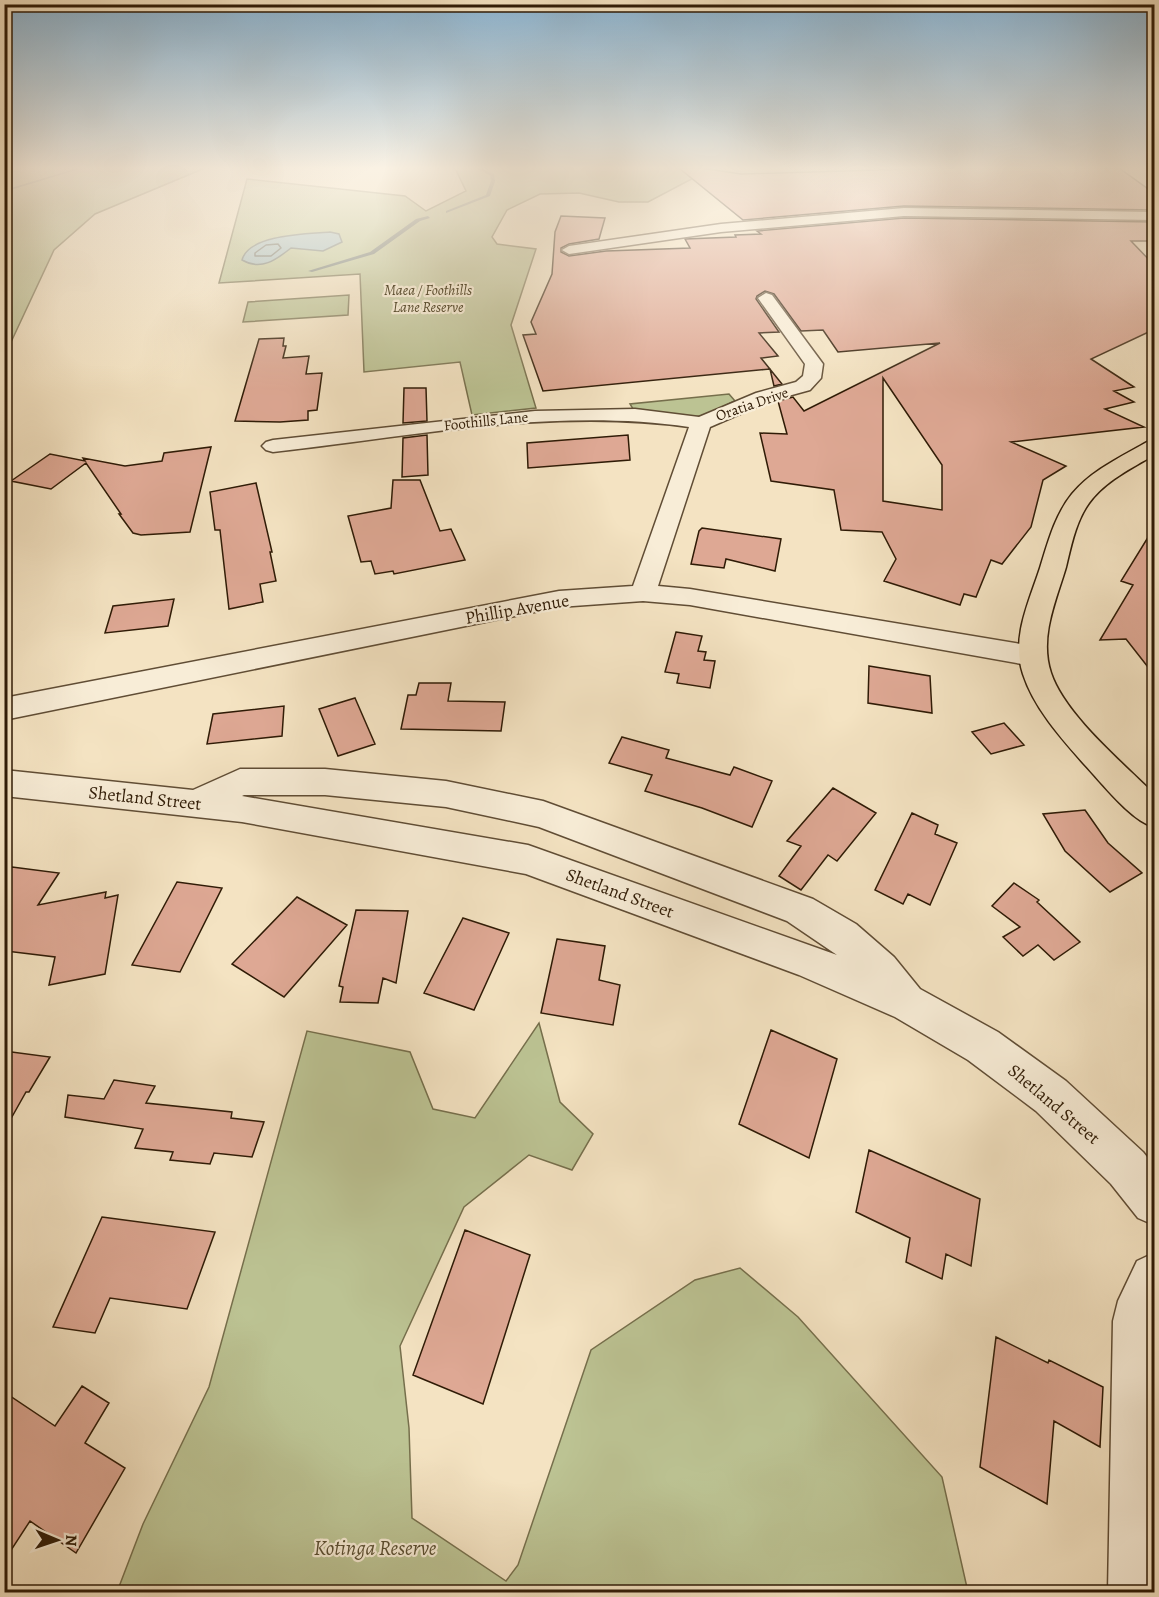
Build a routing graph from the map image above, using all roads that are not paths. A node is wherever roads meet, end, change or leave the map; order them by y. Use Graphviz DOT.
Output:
graph roads {
  1 [pos="621,243"];
  2 [pos="569,250"];
  3 [pos="766,298"];
  4 [pos="701,423"];
  5 [pos="273,446"];
  6 [pos="1155,446"];
  7 [pos="643,593"];
  8 [pos="1033,656"];
  9 [pos="4,709"];
  10 [pos="7,786"];
  11 [pos="196,804"];
  12 [pos="1155,814"];
  13 [pos="909,1004"];
  14 [pos="1155,1202"];
  15 [pos="1155,1278"];
  16 [pos="1138,1593"];
  1 -- 2 [label="street"];
  3 -- 4 [label="street, Oratia Drive"];
  4 -- 5 [label="street, Foothills Lane"];
  4 -- 7 [label="street, Oratia Drive"];
  6 -- 8 [label="main road"];
  7 -- 8 [label="street, Phillip Avenue"];
  7 -- 9 [label="street, Phillip Avenue"];
  8 -- 12 [label="main road"];
  10 -- 11 [label="street, Shetland Street"];
  11 -- 13 [label="street, Shetland Street"];
  11 -- 13 [label="street"];
  13 -- 14 [label="street, Shetland Street"];
  15 -- 16 [label="street"];
}
